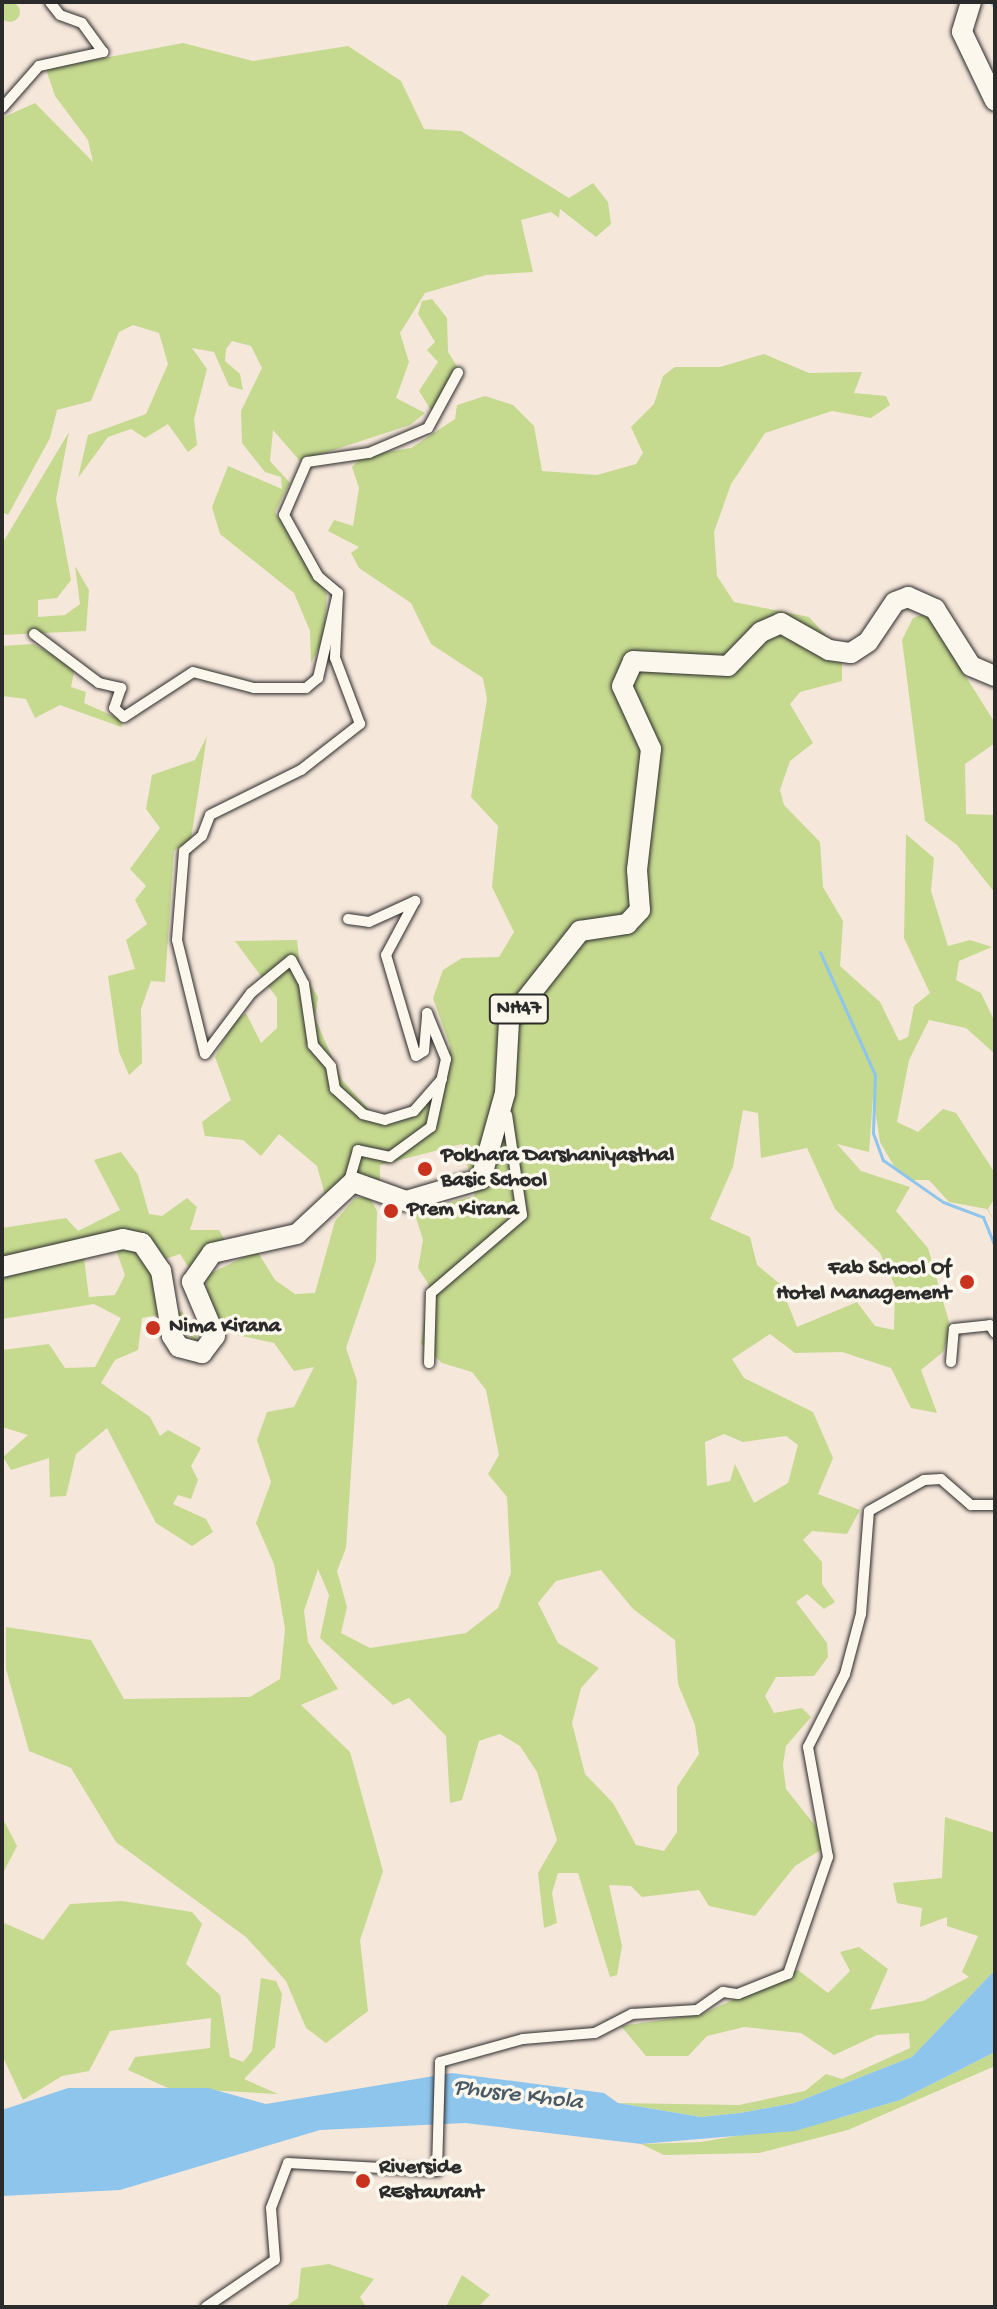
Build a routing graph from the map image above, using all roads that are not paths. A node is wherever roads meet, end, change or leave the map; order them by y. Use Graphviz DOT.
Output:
graph roads {
  1 [pos="50,2"];
  2 [pos="971,2"];
  3 [pos="995,101"];
  4 [pos="2,108"];
  5 [pos="458,373"];
  6 [pos="338,593"];
  7 [pos="34,634"];
  8 [pos="995,676"];
  9 [pos="348,919"];
  10 [pos="442,1079"];
  11 [pos="505,1093"];
  12 [pos="348,1184"];
  13 [pos="2,1267"];
  14 [pos="995,1333"];
  15 [pos="951,1362"];
  16 [pos="429,1363"];
  17 [pos="995,1505"];
  18 [pos="206,2307"];
  1 -- 4 [label="street"];
  2 -- 3 [label="highway"];
  5 -- 6 [label="street"];
  6 -- 7 [label="street"];
  6 -- 10 [label="street"];
  8 -- 11 [label="highway, NH47"];
  9 -- 10 [label="street"];
  10 -- 12 [label="street"];
  11 -- 12 [label="highway, NH47"];
  11 -- 16 [label="street"];
  12 -- 13 [label="highway"];
  14 -- 15 [label="street"];
  17 -- 18 [label="street"];
}
